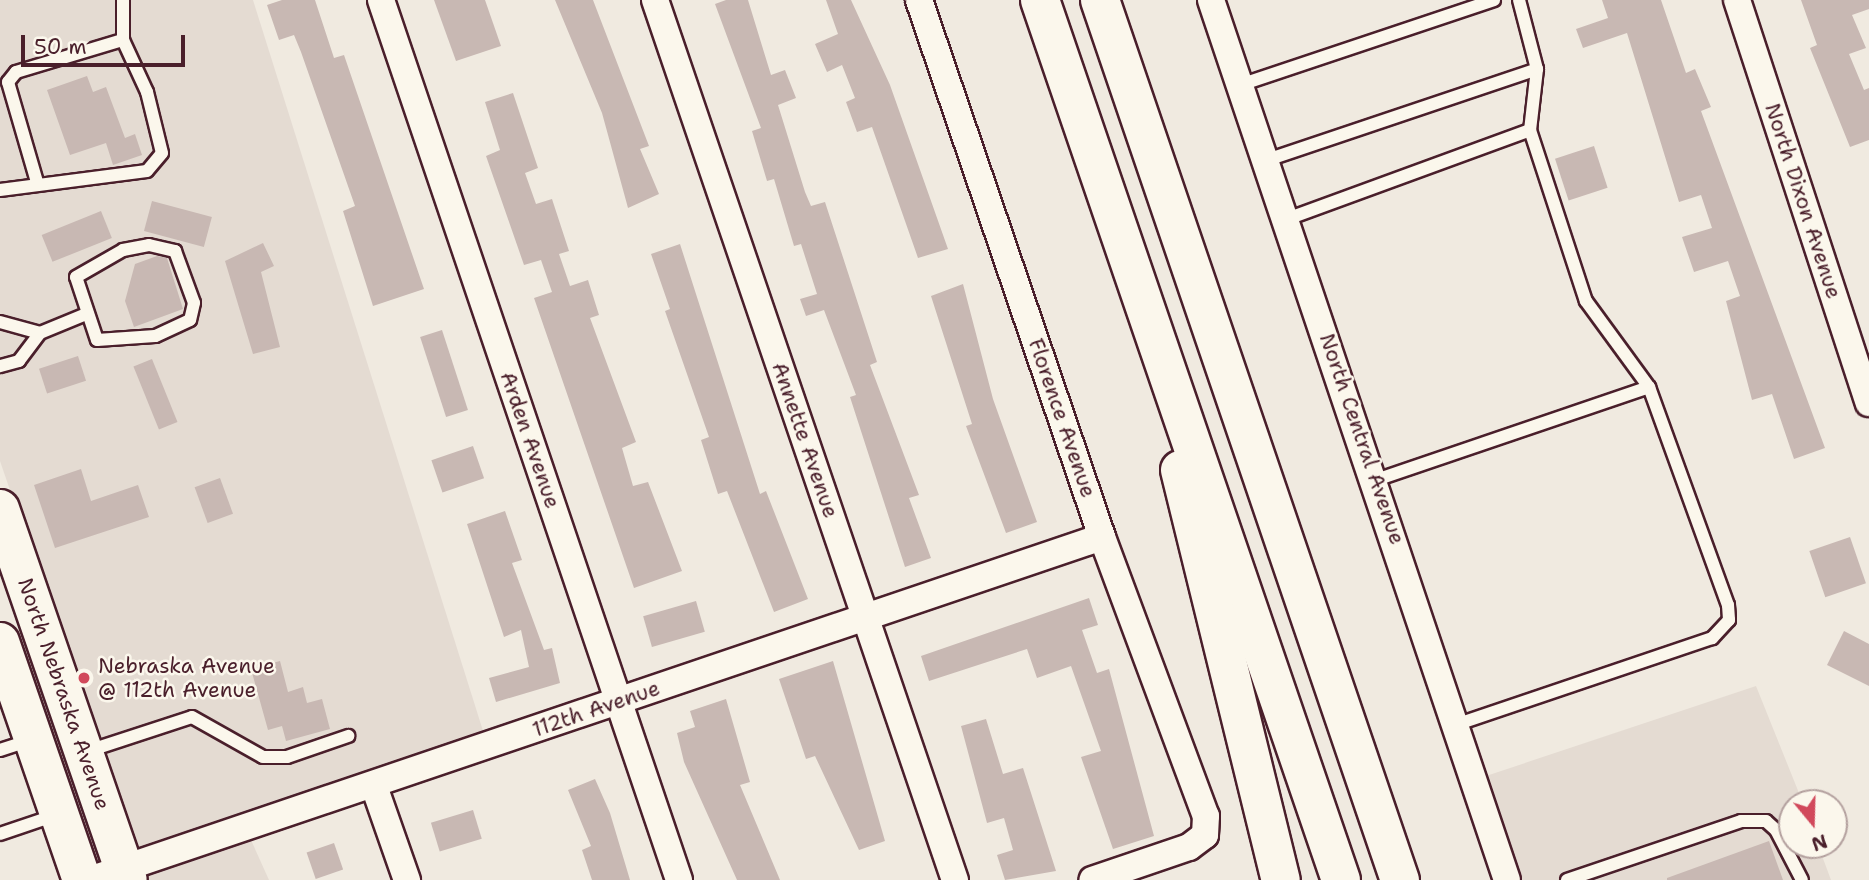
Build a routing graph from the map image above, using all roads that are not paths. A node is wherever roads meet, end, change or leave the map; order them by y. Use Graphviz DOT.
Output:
graph roads {
  1 [pos="123,0"];
  2 [pos="381,0"];
  3 [pos="654,0"];
  4 [pos="919,0"];
  5 [pos="1040,0"];
  6 [pos="1100,0"];
  7 [pos="1211,0"];
  8 [pos="1494,0"];
  9 [pos="1519,0"];
  10 [pos="1737,0"];
  11 [pos="123,40"];
  12 [pos="1537,69"];
  13 [pos="1240,85"];
  14 [pos="1530,130"];
  15 [pos="1267,160"];
  16 [pos="37,182"];
  17 [pos="0,190"];
  18 [pos="1287,219"];
  19 [pos="86,314"];
  20 [pos="0,322"];
  21 [pos="40,333"];
  22 [pos="1161,354"];
  23 [pos="0,366"];
  24 [pos="1649,387"];
  25 [pos="1869,403"];
  26 [pos="1376,480"];
  27 [pos="0,509"];
  28 [pos="1102,537"];
  29 [pos="7,555"];
  30 [pos="865,617"];
  31 [pos="2,657"];
  32 [pos="619,701"];
  33 [pos="1458,724"];
  34 [pos="348,736"];
  35 [pos="17,744"];
  36 [pos="84,753"];
  37 [pos="374,786"];
  38 [pos="1375,802"];
  39 [pos="59,814"];
  40 [pos="0,834"];
  41 [pos="126,874"];
  42 [pos="82,880"];
  43 [pos="89,880"];
  44 [pos="407,880"];
  45 [pos="679,880"];
  46 [pos="955,880"];
  47 [pos="1092,880"];
  48 [pos="1280,880"];
  49 [pos="1341,880"];
  50 [pos="1400,880"];
  51 [pos="1413,880"];
  52 [pos="1507,880"];
  53 [pos="1567,880"];
  54 [pos="1802,880"];
  1 -- 11 [label="lane"];
  2 -- 32 [label="street, Arden Avenue"];
  3 -- 30 [label="street, Annette Avenue"];
  4 -- 28 [label="street, Florence Avenue"];
  5 -- 22 [label="main road"];
  6 -- 38 [label="main road"];
  7 -- 13 [label="street, North Central Avenue"];
  8 -- 13 [label="lane"];
  9 -- 12 [label="lane"];
  10 -- 25 [label="street, North Dixon Avenue"];
  11 -- 16 [label="lane"];
  11 -- 16 [label="lane"];
  12 -- 14 [label="lane"];
  12 -- 15 [label="lane"];
  13 -- 15 [label="street, North Central Avenue"];
  14 -- 18 [label="lane"];
  14 -- 24 [label="lane"];
  15 -- 18 [label="street, North Central Avenue"];
  16 -- 17 [label="lane"];
  18 -- 26 [label="street, North Central Avenue"];
  19 -- 19 [label="lane"];
  19 -- 21 [label="lane"];
  20 -- 21 [label="lane"];
  21 -- 23 [label="lane"];
  22 -- 48 [label="main road"];
  22 -- 49 [label="main road"];
  24 -- 26 [label="lane"];
  24 -- 33 [label="lane"];
  26 -- 33 [label="street, North Central Avenue"];
  27 -- 29 [label="main road, North Nebraska Avenue"];
  28 -- 30 [label="street, 112th Avenue"];
  28 -- 47 [label="street, Florence Avenue"];
  29 -- 36 [label="main road, North Nebraska Avenue"];
  30 -- 32 [label="street, 112th Avenue"];
  30 -- 46 [label="street, Annette Avenue"];
  31 -- 35 [label="main road, North Nebraska Avenue"];
  32 -- 37 [label="street, 112th Avenue"];
  32 -- 45 [label="street, Arden Avenue"];
  33 -- 52 [label="street, North Central Avenue"];
  34 -- 36 [label="lane"];
  35 -- 39 [label="main road, North Nebraska Avenue"];
  36 -- 41 [label="main road, North Nebraska Avenue"];
  37 -- 41 [label="street, 112th Avenue"];
  37 -- 44 [label="street"];
  38 -- 50 [label="main road"];
  38 -- 51 [label="main road"];
  39 -- 40 [label="lane"];
  39 -- 42 [label="main road, North Nebraska Avenue"];
  41 -- 43 [label="street, 112th Avenue"];
  53 -- 54 [label="lane"];
}
